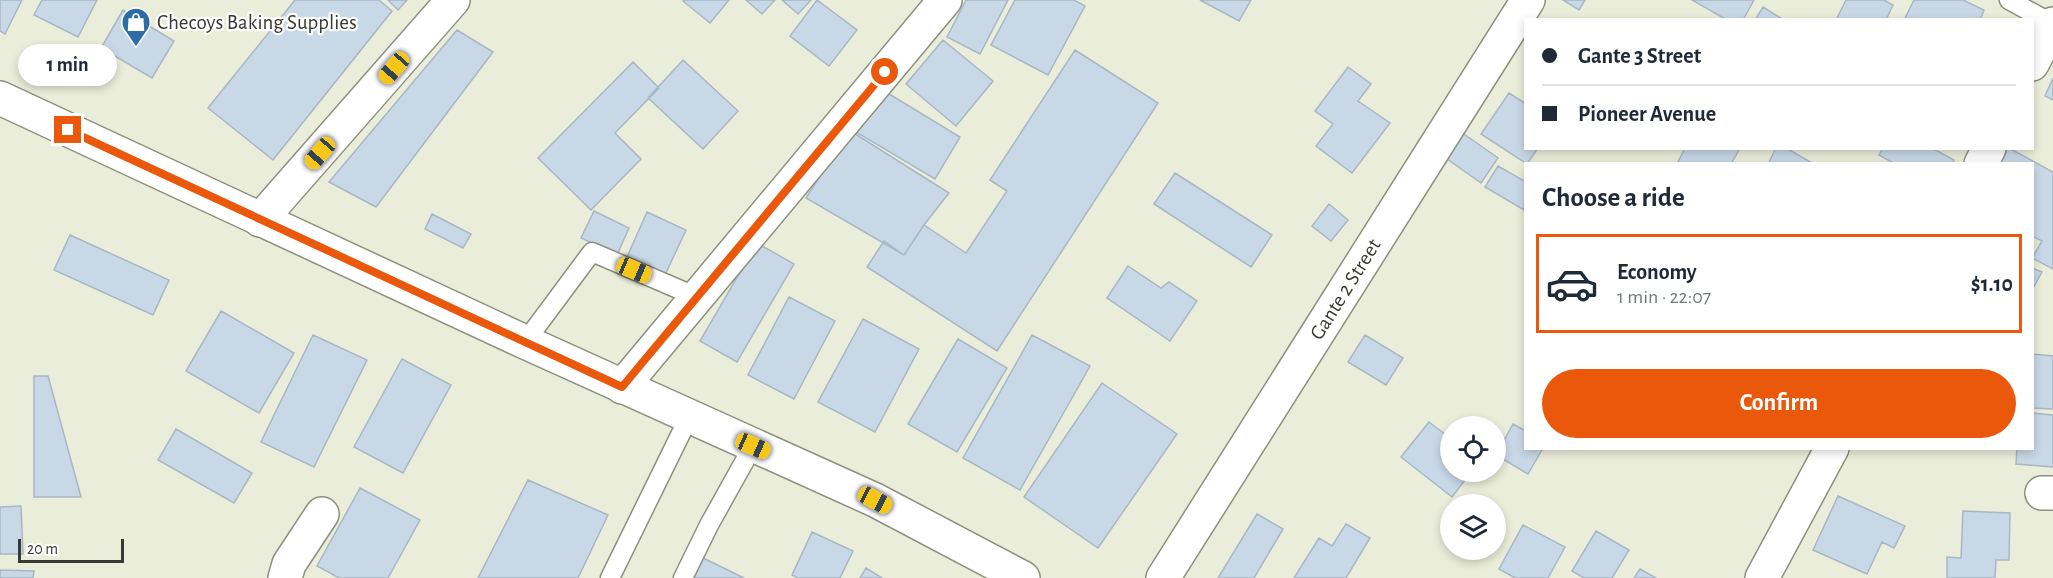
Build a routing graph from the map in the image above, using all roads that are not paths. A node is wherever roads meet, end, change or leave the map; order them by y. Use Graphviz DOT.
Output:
graph roads {
  1 [pos="453,0"];
  2 [pos="945,0"];
  3 [pos="1528,0"];
  4 [pos="2009,0"];
  5 [pos="2053,24"];
  6 [pos="2034,60"];
  7 [pos="0,98"];
  8 [pos="260,220"];
  9 [pos="698,297"];
  10 [pos="525,342"];
  11 [pos="622,387"];
  12 [pos="689,417"];
  13 [pos="753,446"];
  14 [pos="1831,450"];
  15 [pos="322,514"];
  16 [pos="285,578"];
  17 [pos="610,578"];
  18 [pos="683,578"];
  19 [pos="1023,578"];
  20 [pos="1163,578"];
  21 [pos="1762,578"];
  1 -- 8 [label="main road"];
  2 -- 9 [label="main road"];
  3 -- 20 [label="main road, Gante 2 Street"];
  4 -- 5 [label="lane"];
  5 -- 6 [label="main road"];
  7 -- 8 [label="main road"];
  8 -- 10 [label="main road"];
  9 -- 10 [label="lane"];
  9 -- 11 [label="main road"];
  10 -- 11 [label="main road"];
  11 -- 12 [label="main road"];
  12 -- 13 [label="main road"];
  12 -- 17 [label="lane"];
  13 -- 18 [label="lane"];
  13 -- 19 [label="main road"];
  14 -- 21 [label="main road"];
  15 -- 16 [label="main road"];
}
